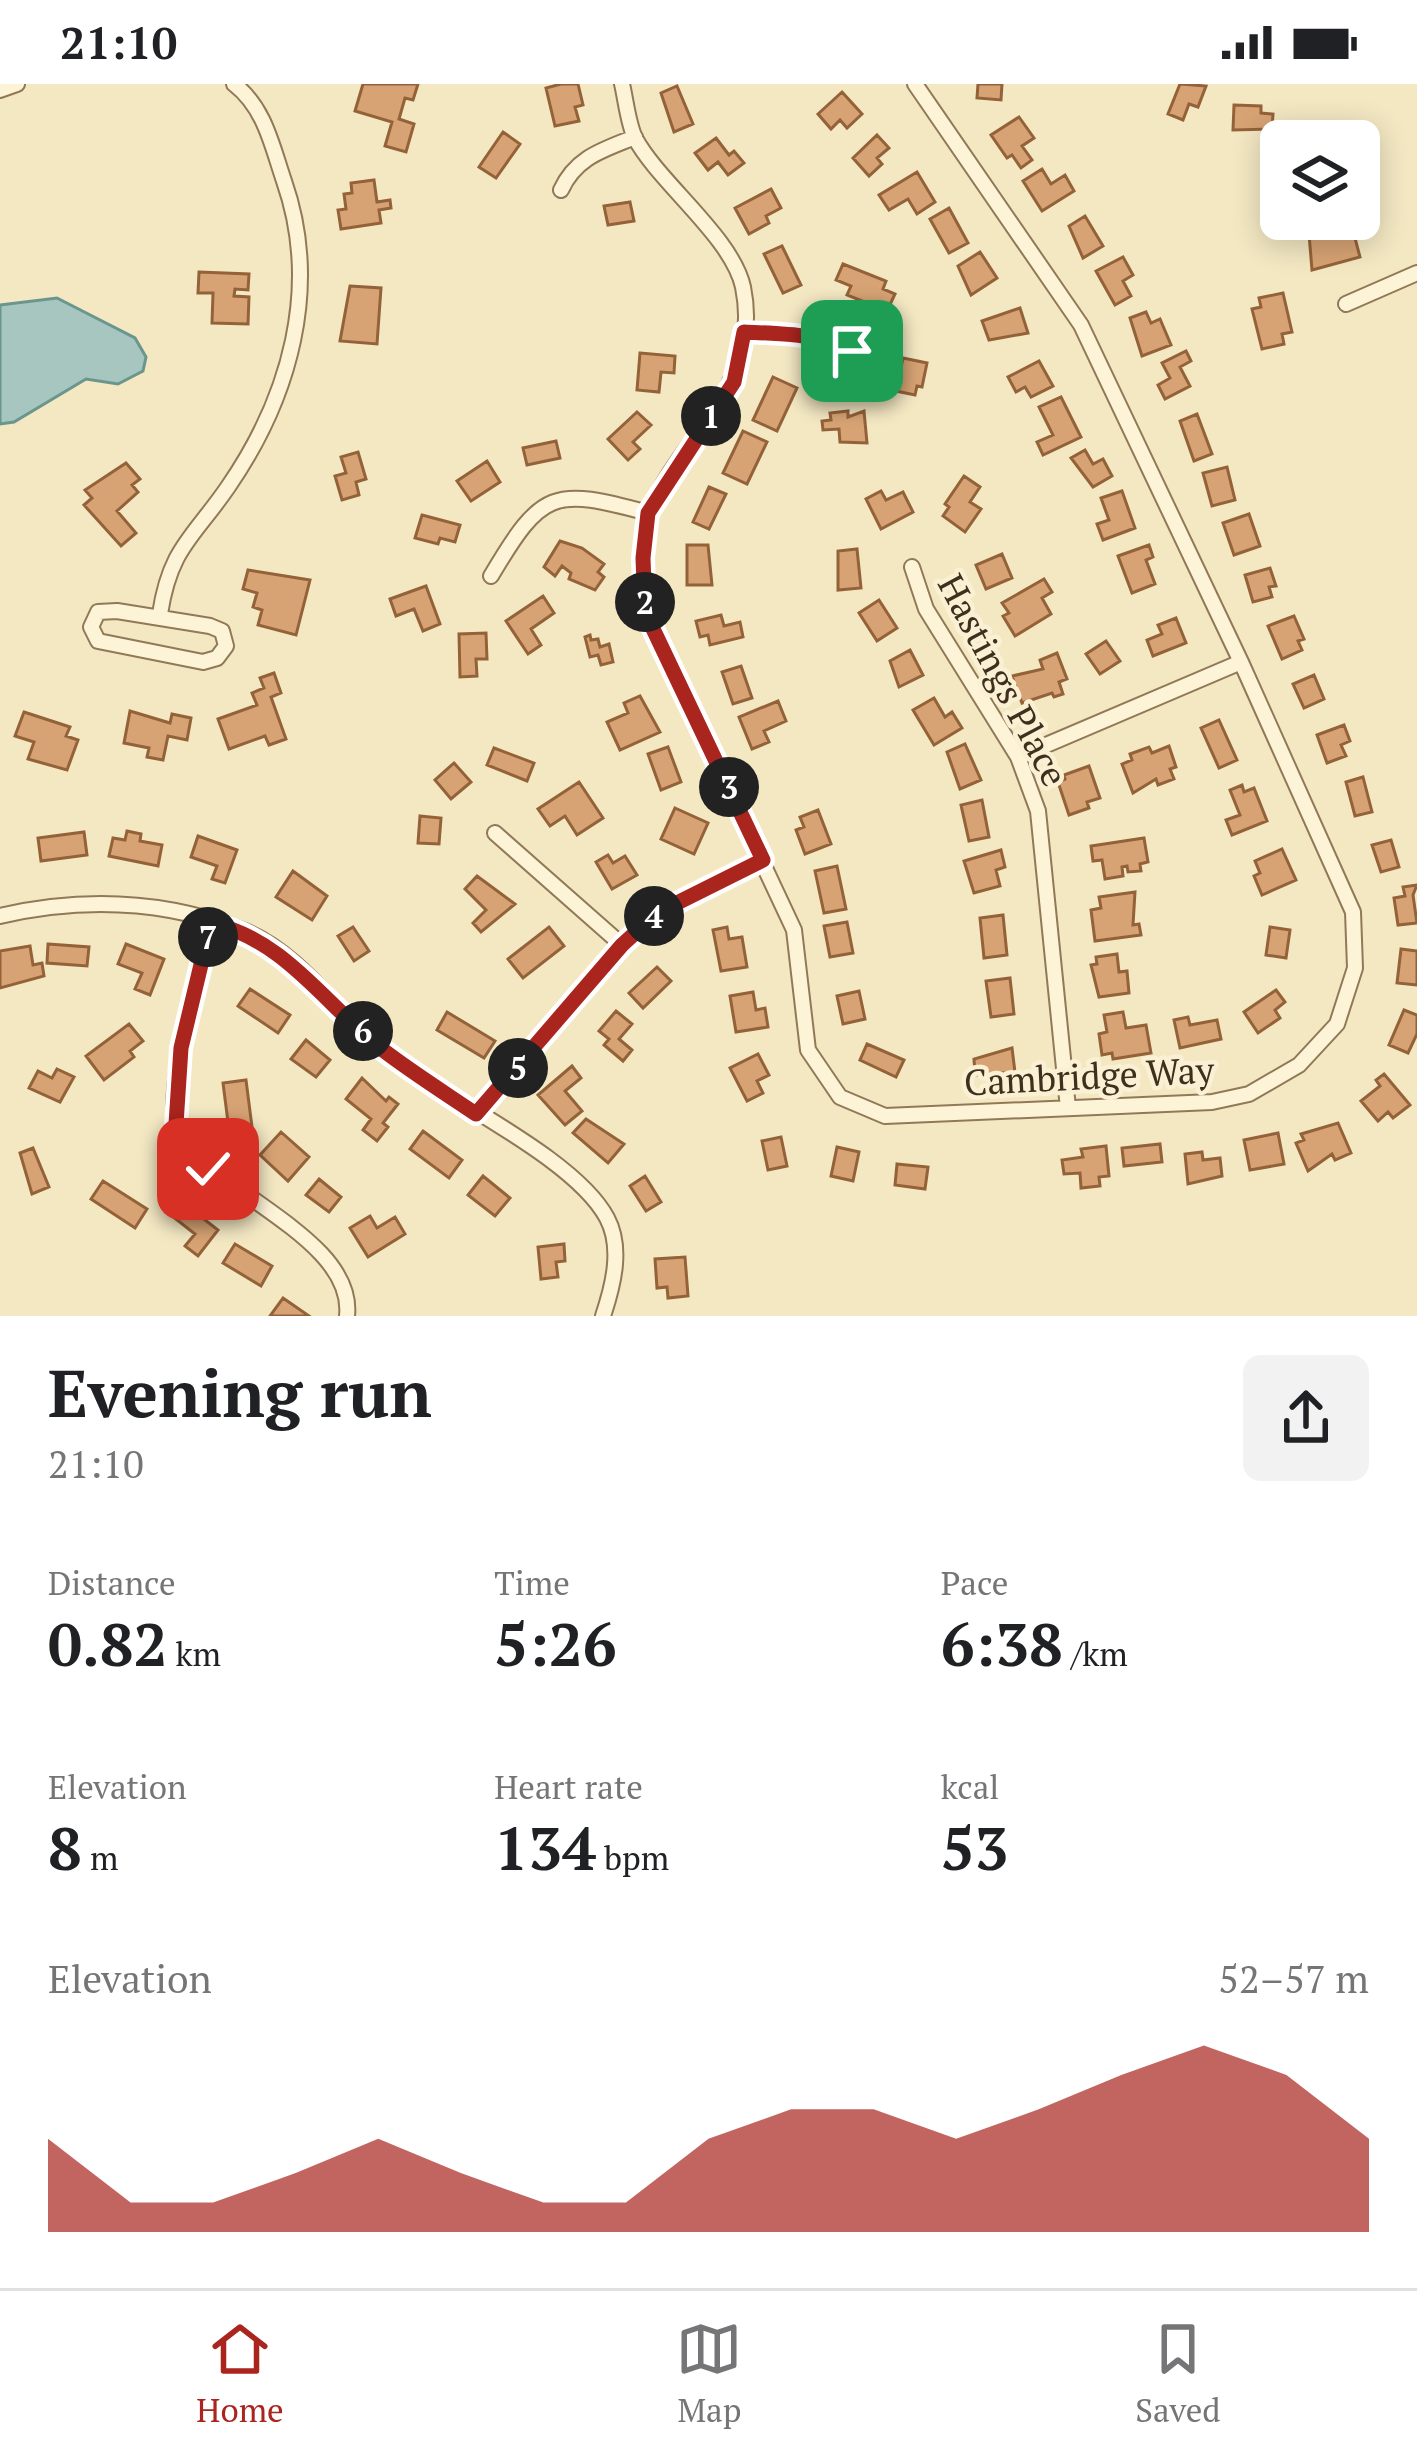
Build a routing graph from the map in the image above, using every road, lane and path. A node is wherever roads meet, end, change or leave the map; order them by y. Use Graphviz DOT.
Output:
graph roads {
  1 [pos="17,84"];
  2 [pos="622,84"];
  3 [pos="915,84"];
  4 [pos="244,87"];
  5 [pos="0,90"];
  6 [pos="635,137"];
  7 [pos="561,190"];
  8 [pos="1417,273"];
  9 [pos="1346,304"];
  10 [pos="744,332"];
  11 [pos="852,351"];
  12 [pos="648,513"];
  13 [pos="912,567"];
  14 [pos="490,576"];
  15 [pos="160,614"];
  16 [pos="1241,662"];
  17 [pos="1018,757"];
  18 [pos="495,833"];
  19 [pos="763,860"];
  20 [pos="0,916"];
  21 [pos="211,923"];
  22 [pos="622,945"];
  23 [pos="1068,1108"];
  24 [pos="476,1114"];
  25 [pos="346,1316"];
  26 [pos="603,1316"];
  1 -- 5 [label="street"];
  2 -- 6 [label="street"];
  3 -- 16 [label="street, Cambridge Way"];
  4 -- 15 [label="street"];
  6 -- 7 [label="street"];
  6 -- 10 [label="street"];
  8 -- 9 [label="street"];
  10 -- 11 [label="street"];
  10 -- 12 [label="street, Cambridge Way"];
  12 -- 14 [label="street"];
  12 -- 19 [label="street, Cambridge Way"];
  13 -- 17 [label="street, Hastings Place"];
  15 -- 15 [label="street"];
  16 -- 17 [label="street"];
  16 -- 23 [label="street, Cambridge Way"];
  17 -- 23 [label="street, Hastings Place"];
  18 -- 22 [label="street"];
  19 -- 22 [label="street"];
  19 -- 23 [label="street, Cambridge Way"];
  20 -- 21 [label="street"];
  21 -- 24 [label="street"];
  21 -- 25 [label="street"];
  22 -- 24 [label="street"];
  24 -- 26 [label="street"];
}
